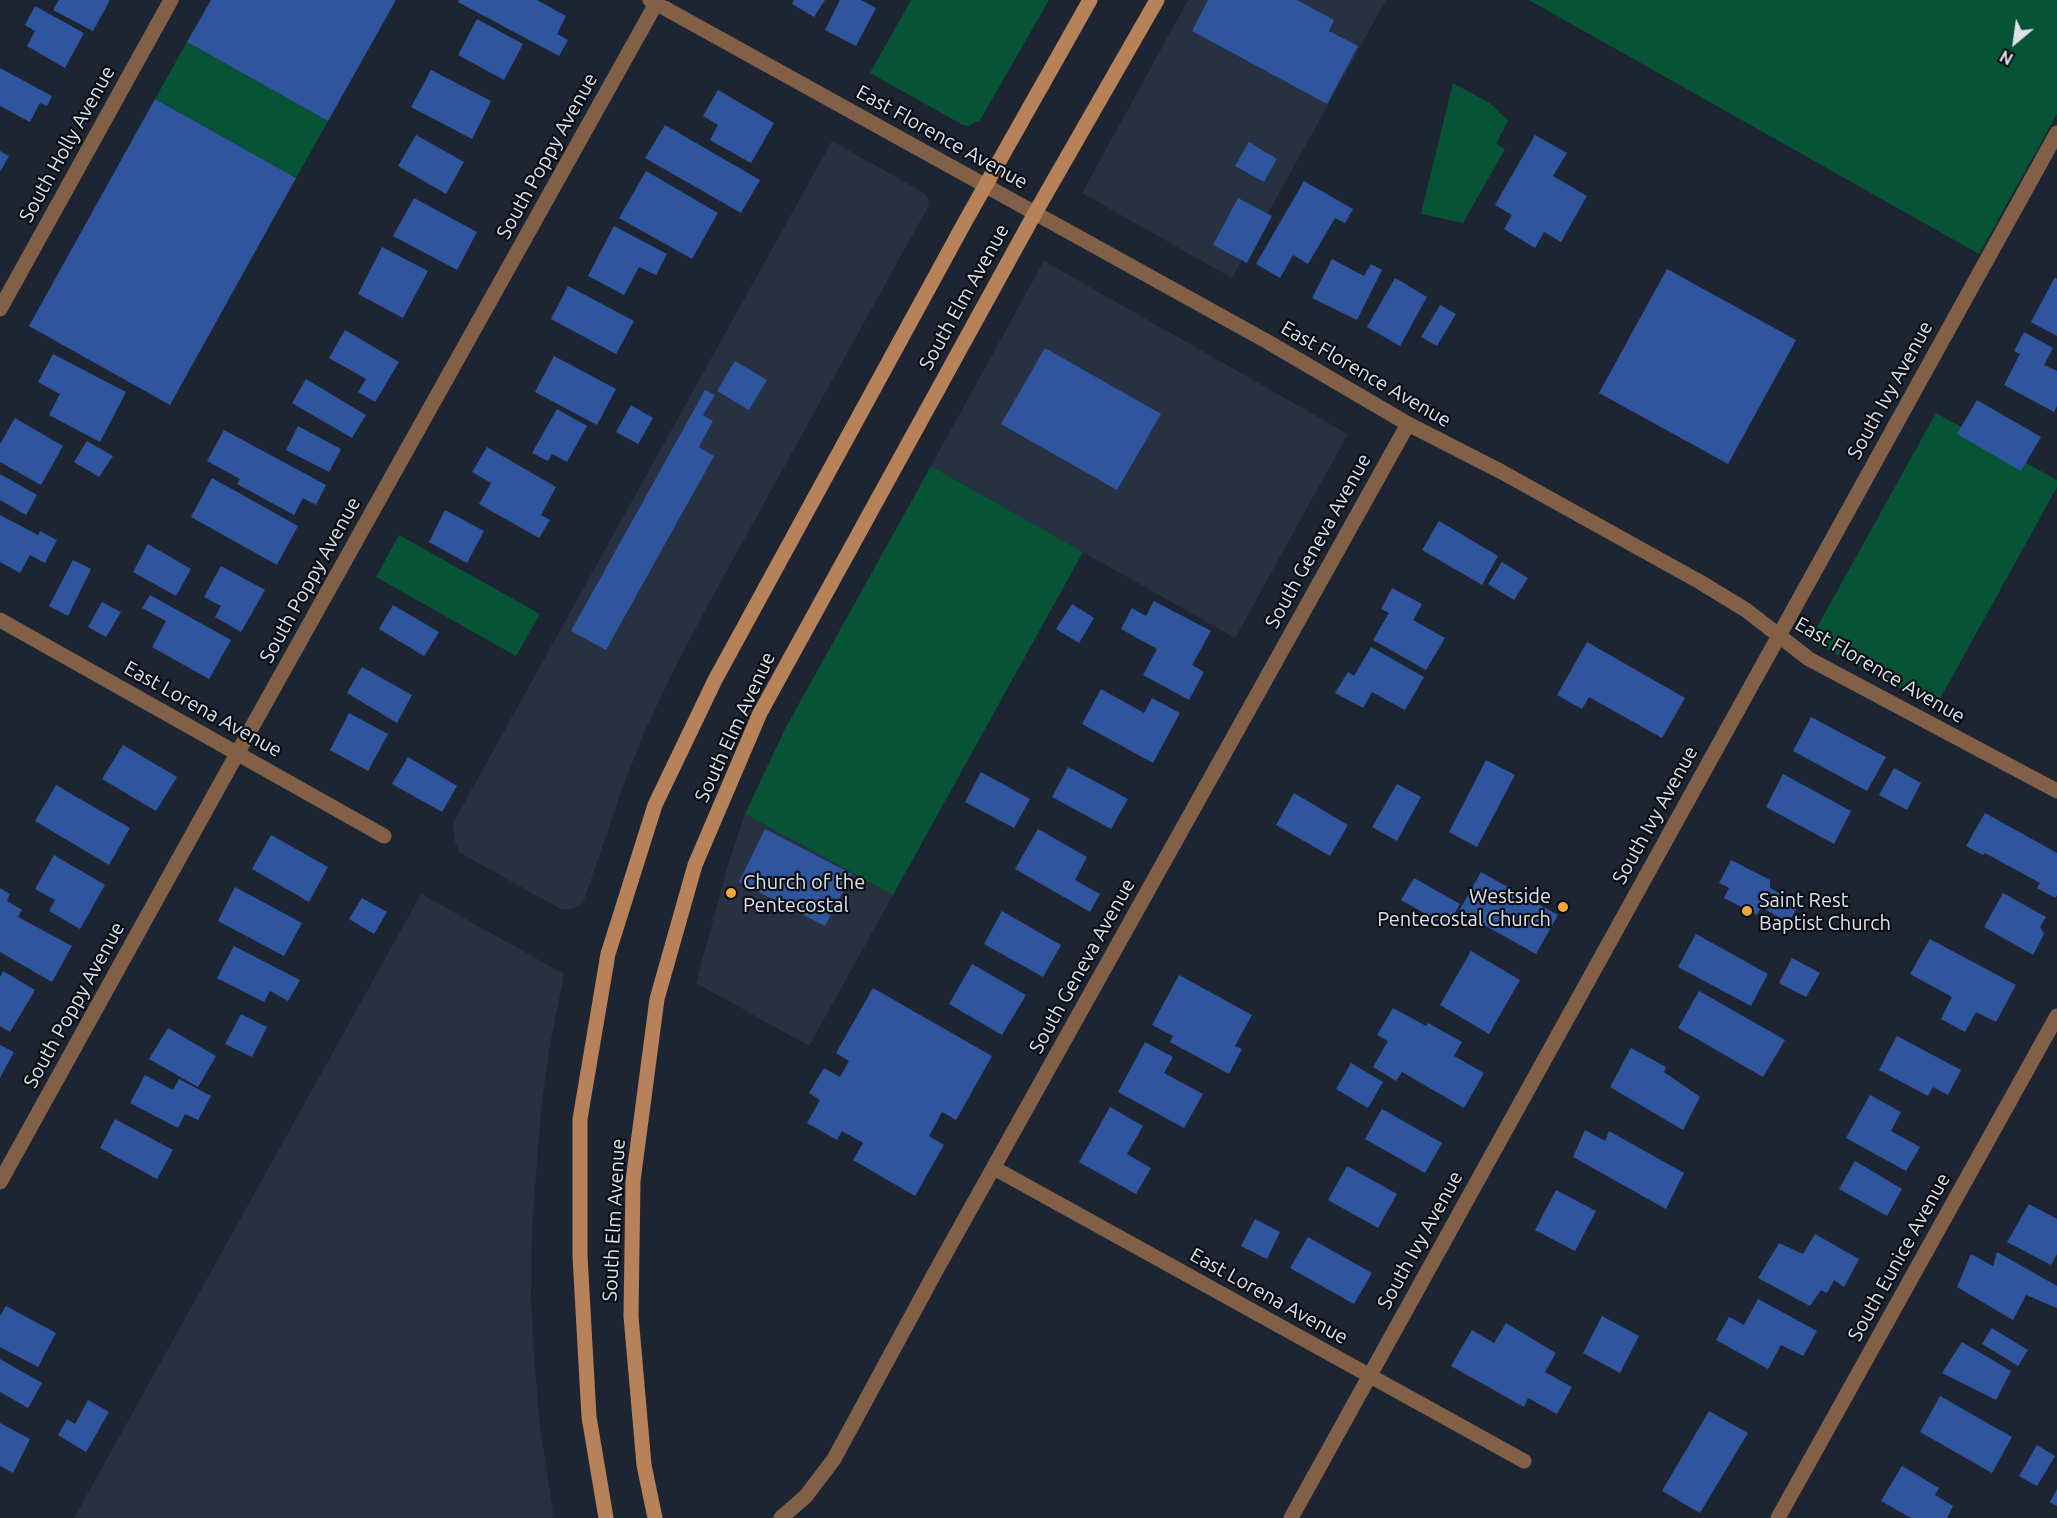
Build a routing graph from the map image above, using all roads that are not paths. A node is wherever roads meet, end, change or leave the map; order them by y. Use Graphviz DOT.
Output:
graph roads {
  1 [pos="171,0"];
  2 [pos="1090,0"];
  3 [pos="1157,0"];
  4 [pos="655,1"];
  5 [pos="2057,133"];
  6 [pos="985,185"];
  7 [pos="1035,213"];
  8 [pos="0,309"];
  9 [pos="1408,424"];
  10 [pos="0,620"];
  11 [pos="1779,637"];
  12 [pos="238,752"];
  13 [pos="2057,791"];
  14 [pos="384,836"];
  15 [pos="2057,1017"];
  16 [pos="994,1168"];
  17 [pos="0,1182"];
  18 [pos="1369,1375"];
  19 [pos="1524,1461"];
  20 [pos="606,1518"];
  21 [pos="655,1518"];
  22 [pos="781,1518"];
  23 [pos="1291,1518"];
  24 [pos="1778,1518"];
  1 -- 8 [label="street, South Holly Avenue"];
  2 -- 6 [label="main road, South Elm Avenue"];
  3 -- 7 [label="main road, South Elm Avenue"];
  4 -- 6 [label="street, East Florence Avenue"];
  4 -- 12 [label="street, South Poppy Avenue"];
  5 -- 11 [label="street, South Ivy Avenue"];
  6 -- 7 [label="street, East Florence Avenue"];
  6 -- 20 [label="main road, South Elm Avenue"];
  7 -- 9 [label="street, East Florence Avenue"];
  7 -- 21 [label="main road, South Elm Avenue"];
  9 -- 11 [label="street, East Florence Avenue"];
  9 -- 16 [label="street, South Geneva Avenue"];
  10 -- 12 [label="street, East Lorena Avenue"];
  11 -- 13 [label="street, East Florence Avenue"];
  11 -- 18 [label="street, South Ivy Avenue"];
  12 -- 14 [label="street, East Lorena Avenue"];
  12 -- 17 [label="street, South Poppy Avenue"];
  15 -- 24 [label="street, South Eunice Avenue"];
  16 -- 18 [label="street, East Lorena Avenue"];
  16 -- 22 [label="street, South Geneva Avenue"];
  18 -- 19 [label="street, East Lorena Avenue"];
  18 -- 23 [label="street, South Ivy Avenue"];
}
